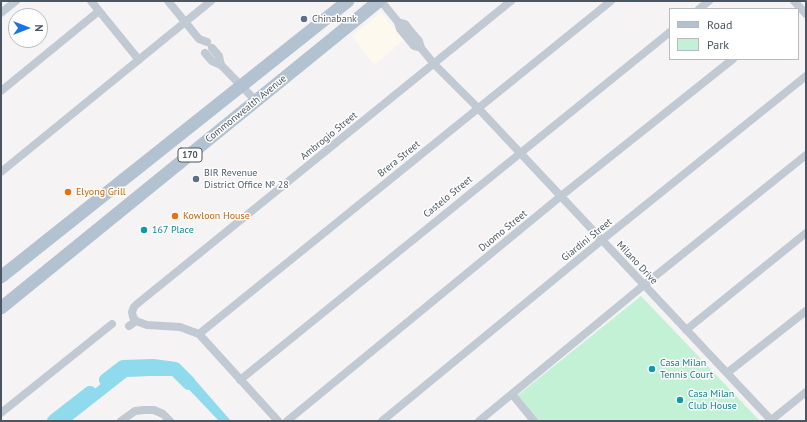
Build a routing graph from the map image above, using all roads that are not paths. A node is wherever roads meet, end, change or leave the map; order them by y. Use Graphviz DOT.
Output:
graph roads {
  1 [pos="16,1"];
  2 [pos="91,1"];
  3 [pos="168,1"];
  4 [pos="211,1"];
  5 [pos="348,1"];
  6 [pos="380,1"];
  7 [pos="511,1"];
  8 [pos="611,1"];
  9 [pos="709,1"];
  10 [pos="796,5"];
  11 [pos="700,8"];
  12 [pos="99,11"];
  13 [pos="1,13"];
  14 [pos="806,14"];
  15 [pos="186,22"];
  16 [pos="669,33"];
  17 [pos="138,60"];
  18 [pos="732,60"];
  19 [pos="434,64"];
  20 [pos="806,76"];
  21 [pos="241,85"];
  22 [pos="1,91"];
  23 [pos="256,101"];
  24 [pos="478,108"];
  25 [pos="519,152"];
  26 [pos="806,155"];
  27 [pos="1,172"];
  28 [pos="560,196"];
  29 [pos="806,233"];
  30 [pos="602,240"];
  31 [pos="1,277"];
  32 [pos="644,285"];
  33 [pos="1,308"];
  34 [pos="806,310"];
  35 [pos="136,321"];
  36 [pos="112,324"];
  37 [pos="129,326"];
  38 [pos="686,330"];
  39 [pos="199,334"];
  40 [pos="727,373"];
  41 [pos="240,380"];
  42 [pos="806,392"];
  43 [pos="512,394"];
  44 [pos="1,413"];
  45 [pos="121,421"];
  46 [pos="170,421"];
  47 [pos="278,421"];
  48 [pos="287,421"];
  49 [pos="382,421"];
  50 [pos="478,421"];
  51 [pos="534,421"];
  52 [pos="771,421"];
  1 -- 13 [label="street"];
  2 -- 12 [label="street"];
  3 -- 15 [label="street"];
  4 -- 15 [label="street"];
  5 -- 21 [label="main road, Commonwealth Avenue / 170"];
  6 -- 19 [label="street, Milano Drive"];
  6 -- 23 [label="main road, Commonwealth Avenue / 170"];
  7 -- 19 [label="street, Ambrogio Street"];
  8 -- 24 [label="street, Brera Street"];
  9 -- 11 [label="street"];
  10 -- 14 [label="street"];
  12 -- 17 [label="street"];
  12 -- 22 [label="street"];
  15 -- 17 [label="street"];
  15 -- 21 [label="street"];
  16 -- 25 [label="street, Castelo Street"];
  17 -- 27 [label="street"];
  18 -- 28 [label="street, Duomo Street"];
  19 -- 24 [label="street, Milano Drive"];
  19 -- 35 [label="street, Ambrogio Street"];
  20 -- 30 [label="street, Giardini Street"];
  21 -- 23 [label="street"];
  21 -- 31 [label="main road, Commonwealth Avenue / 170"];
  23 -- 33 [label="main road, Commonwealth Avenue / 170"];
  24 -- 25 [label="street, Milano Drive"];
  24 -- 39 [label="street, Brera Street"];
  25 -- 28 [label="street, Milano Drive"];
  25 -- 41 [label="street, Castelo Street"];
  26 -- 32 [label="street"];
  28 -- 30 [label="street, Milano Drive"];
  28 -- 48 [label="street, Duomo Street"];
  29 -- 38 [label="street"];
  30 -- 32 [label="street, Milano Drive"];
  30 -- 49 [label="street, Giardini Street"];
  32 -- 38 [label="street, Milano Drive"];
  32 -- 43 [label="street"];
  34 -- 40 [label="street"];
  35 -- 37 [label="street"];
  35 -- 39 [label="street"];
  36 -- 44 [label="street"];
  38 -- 40 [label="street, Milano Drive"];
  39 -- 41 [label="street"];
  40 -- 52 [label="street, Milano Drive"];
  41 -- 47 [label="street"];
  42 -- 52 [label="street"];
  43 -- 50 [label="street"];
  43 -- 51 [label="street"];
  45 -- 46 [label="street"];
}
